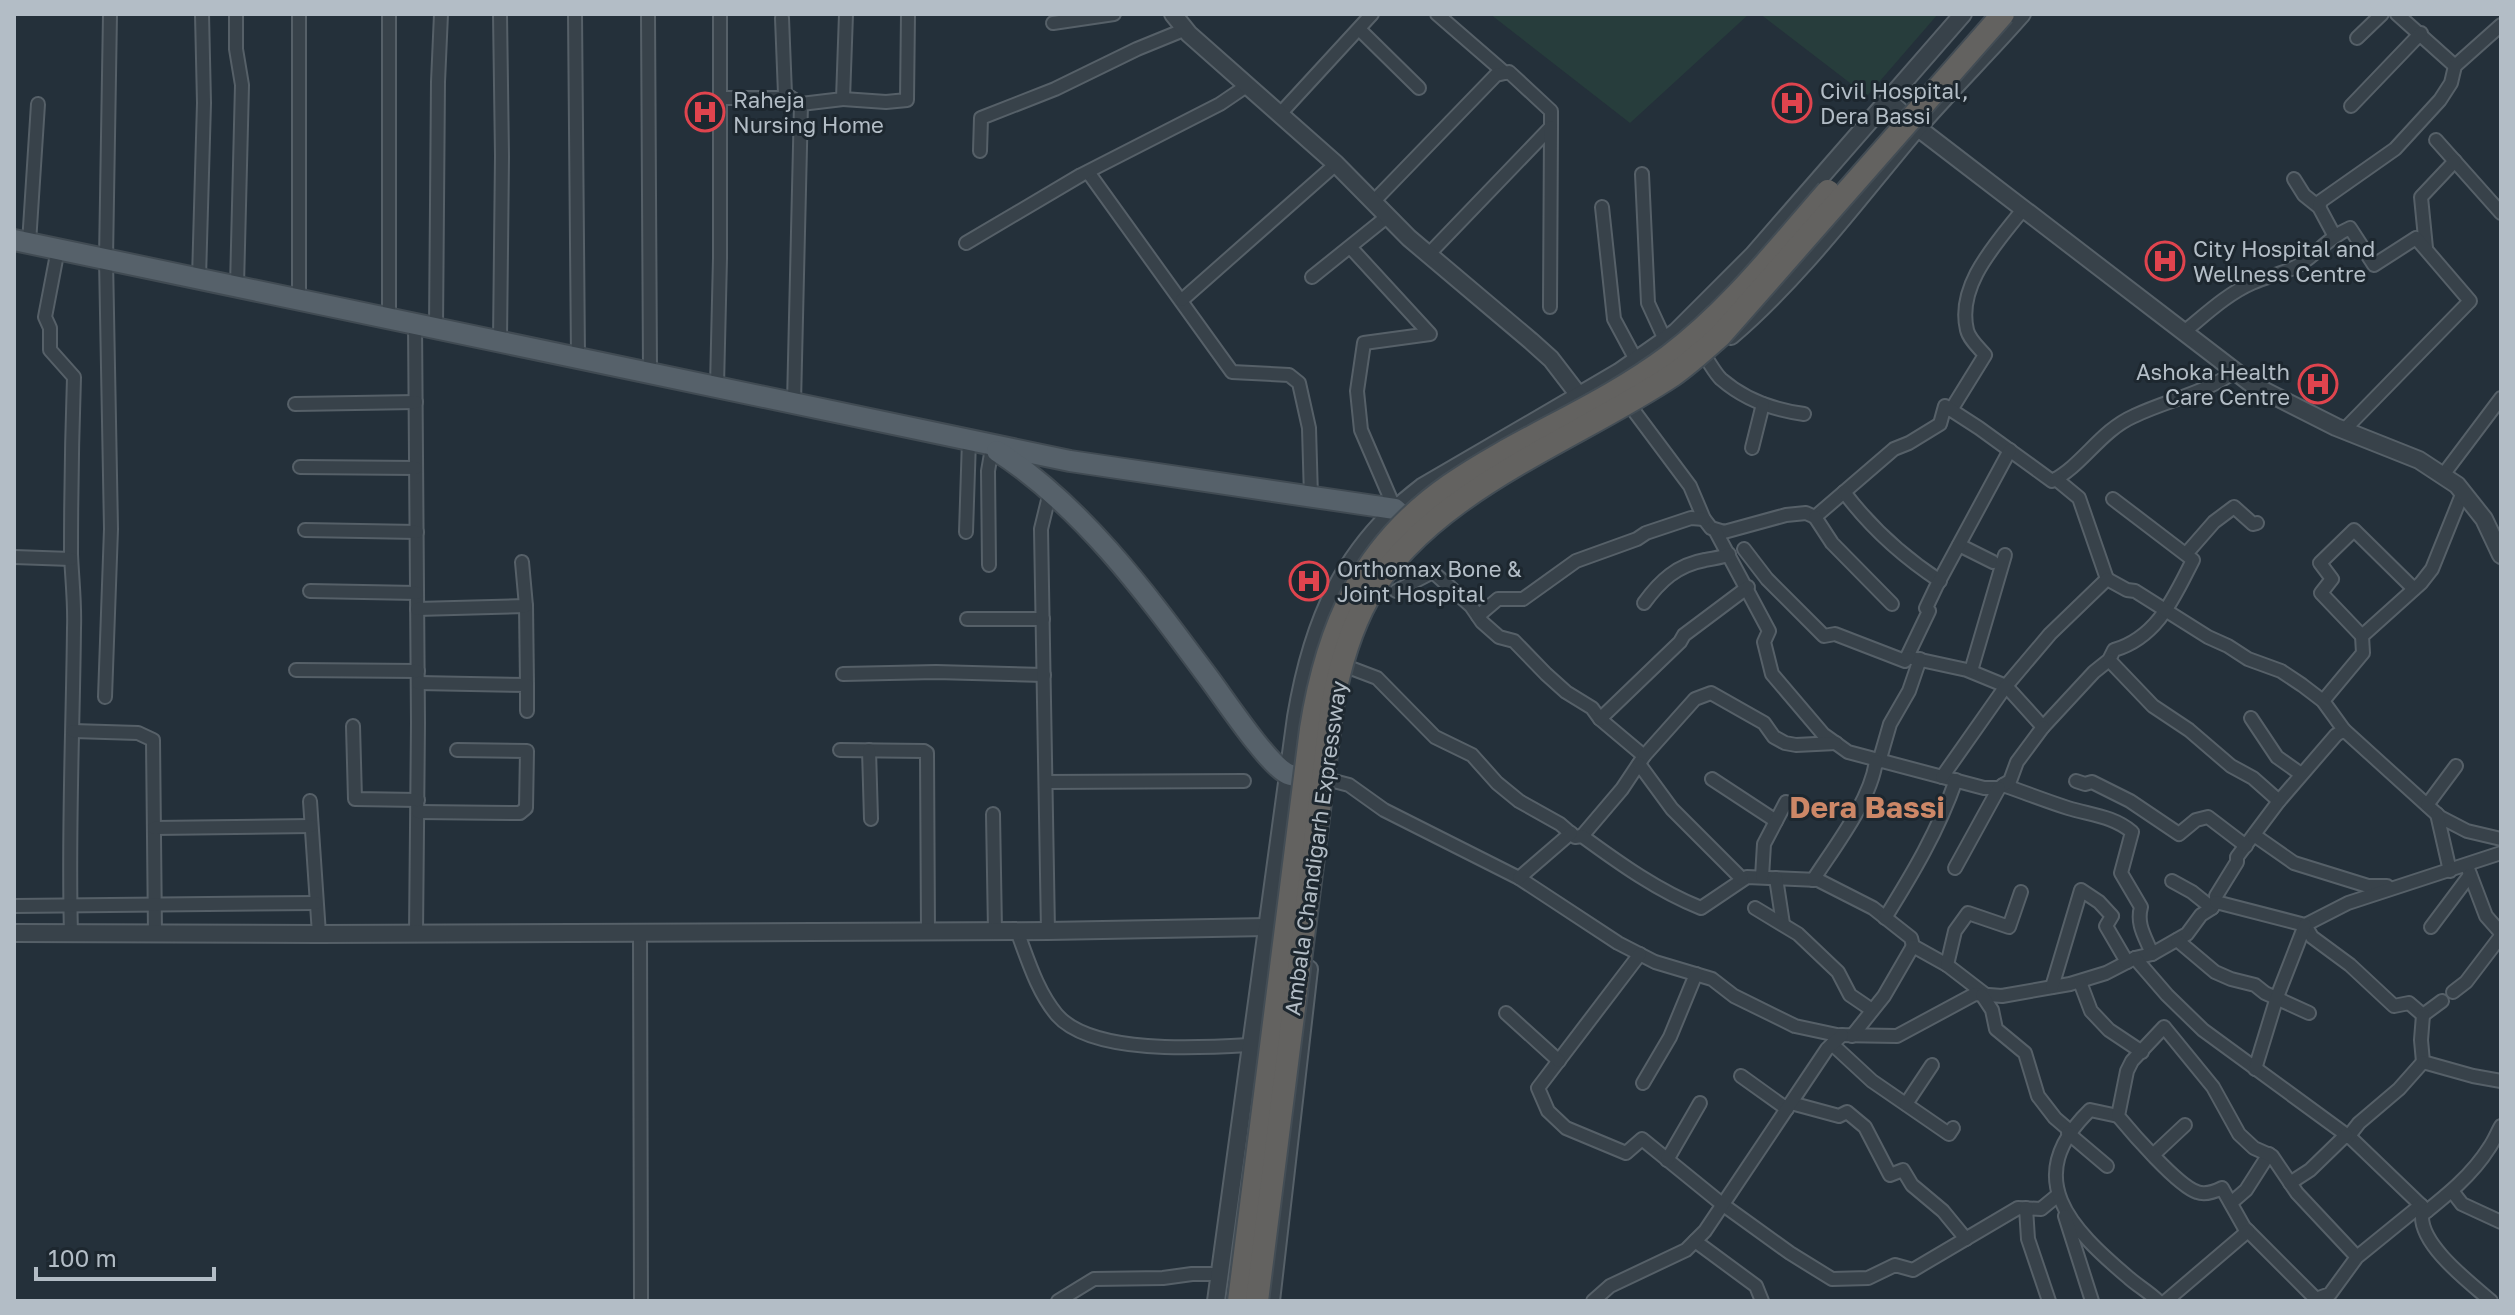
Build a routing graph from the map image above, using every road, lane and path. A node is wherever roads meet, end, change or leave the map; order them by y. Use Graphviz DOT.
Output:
graph roads {
  1 [pos="110,14"];
  2 [pos="202,14"];
  3 [pos="236,14"];
  4 [pos="299,14"];
  5 [pos="389,14"];
  6 [pos="441,14"];
  7 [pos="500,14"];
  8 [pos="575,14"];
  9 [pos="648,14"];
  10 [pos="720,14"];
  11 [pos="846,14"];
  12 [pos="908,14"];
  13 [pos="1114,14"];
  14 [pos="1173,14"];
  15 [pos="1372,14"];
  16 [pos="1437,14"];
  17 [pos="1963,14"];
  18 [pos="1983,14"];
  19 [pos="2382,14"];
  20 [pos="2397,14"];
  21 [pos="2009,17"];
  22 [pos="782,18"];
  23 [pos="1053,23"];
  24 [pos="2501,25"];
  25 [pos="1186,29"];
  26 [pos="1360,30"];
  27 [pos="2421,33"];
  28 [pos="2357,38"];
  29 [pos="2455,66"];
  30 [pos="1505,73"];
  31 [pos="1248,85"];
  32 [pos="1419,88"];
  33 [pos="721,98"];
  34 [pos="843,99"];
  35 [pos="1888,100"];
  36 [pos="796,101"];
  37 [pos="38,104"];
  38 [pos="2351,106"];
  39 [pos="1280,114"];
  40 [pos="1551,127"];
  41 [pos="1918,128"];
  42 [pos="2436,140"];
  43 [pos="980,151"];
  44 [pos="2455,161"];
  45 [pos="1336,164"];
  46 [pos="1088,172"];
  47 [pos="1642,174"];
  48 [pos="2294,179"];
  49 [pos="2501,191"];
  50 [pos="1374,201"];
  51 [pos="2491,202"];
  52 [pos="1602,207"];
  53 [pos="2319,207"];
  54 [pos="2024,208"];
  55 [pos="2501,213"];
  56 [pos="1388,216"];
  57 [pos="2334,235"];
  58 [pos="22,242"];
  59 [pos="966,243"];
  60 [pos="1351,248"];
  61 [pos="58,249"];
  62 [pos="2427,250"];
  63 [pos="1428,255"];
  64 [pos="106,259"];
  65 [pos="1312,277"];
  66 [pos="199,278"];
  67 [pos="237,286"];
  68 [pos="299,299"];
  69 [pos="1182,300"];
  70 [pos="1550,307"];
  71 [pos="389,318"];
  72 [pos="415,323"];
  73 [pos="436,328"];
  74 [pos="2185,331"];
  75 [pos="1665,340"];
  76 [pos="500,341"];
  77 [pos="578,357"];
  78 [pos="1706,358"];
  79 [pos="1636,360"];
  80 [pos="2236,371"];
  81 [pos="650,372"];
  82 [pos="717,386"];
  83 [pos="1579,395"];
  84 [pos="2501,398"];
  85 [pos="416,402"];
  86 [pos="794,403"];
  87 [pos="295,404"];
  88 [pos="1763,404"];
  89 [pos="1951,410"];
  90 [pos="1634,411"];
  91 [pos="1804,414"];
  92 [pos="1602,429"];
  93 [pos="2344,430"];
  94 [pos="982,444"];
  95 [pos="1752,448"];
  96 [pos="2010,450"];
  97 [pos="300,467"];
  98 [pos="416,468"];
  99 [pos="2443,475"];
  100 [pos="2056,479"];
  101 [pos="1050,492"];
  102 [pos="1844,492"];
  103 [pos="2463,492"];
  104 [pos="1311,497"];
  105 [pos="2113,499"];
  106 [pos="1395,509"];
  107 [pos="1815,517"];
  108 [pos="1704,519"];
  109 [pos="2257,523"];
  110 [pos="305,530"];
  111 [pos="1715,530"];
  112 [pos="417,532"];
  113 [pos="966,532"];
  114 [pos="1428,538"];
  115 [pos="1959,545"];
  116 [pos="1744,549"];
  117 [pos="1729,554"];
  118 [pos="2186,554"];
  119 [pos="2501,555"];
  120 [pos="14,557"];
  121 [pos="71,559"];
  122 [pos="522,562"];
  123 [pos="989,565"];
  124 [pos="2107,579"];
  125 [pos="1940,581"];
  126 [pos="1748,587"];
  127 [pos="2414,589"];
  128 [pos="310,591"];
  129 [pos="1396,591"];
  130 [pos="417,593"];
  131 [pos="1644,603"];
  132 [pos="1892,604"];
  133 [pos="526,606"];
  134 [pos="417,609"];
  135 [pos="2167,611"];
  136 [pos="1478,616"];
  137 [pos="967,619"];
  138 [pos="1043,619"];
  139 [pos="2362,636"];
  140 [pos="1913,658"];
  141 [pos="2109,660"];
  142 [pos="1348,667"];
  143 [pos="296,670"];
  144 [pos="1971,671"];
  145 [pos="843,674"];
  146 [pos="1044,675"];
  147 [pos="418,677"];
  148 [pos="527,685"];
  149 [pos="2006,686"];
  150 [pos="105,697"];
  151 [pos="2323,701"];
  152 [pos="527,711"];
  153 [pos="2251,718"];
  154 [pos="1600,719"];
  155 [pos="353,726"];
  156 [pos="2043,727"];
  157 [pos="2344,730"];
  158 [pos="73,731"];
  159 [pos="1836,743"];
  160 [pos="457,750"];
  161 [pos="840,750"];
  162 [pos="869,750"];
  163 [pos="1642,760"];
  164 [pos="1878,762"];
  165 [pos="2456,766"];
  166 [pos="1287,774"];
  167 [pos="2301,774"];
  168 [pos="1942,777"];
  169 [pos="1712,779"];
  170 [pos="1330,780"];
  171 [pos="1956,780"];
  172 [pos="1244,781"];
  173 [pos="2076,781"];
  174 [pos="1046,782"];
  175 [pos="2001,786"];
  176 [pos="310,801"];
  177 [pos="2279,801"];
  178 [pos="1786,802"];
  179 [pos="418,806"];
  180 [pos="2432,810"];
  181 [pos="993,814"];
  182 [pos="871,819"];
  183 [pos="1776,821"];
  184 [pos="311,826"];
  185 [pos="154,828"];
  186 [pos="1576,834"];
  187 [pos="2501,839"];
  188 [pos="2250,840"];
  189 [pos="2501,853"];
  190 [pos="1955,868"];
  191 [pos="2450,871"];
  192 [pos="2468,871"];
  193 [pos="1762,877"];
  194 [pos="1519,878"];
  195 [pos="1776,878"];
  196 [pos="1273,879"];
  197 [pos="1742,879"];
  198 [pos="1813,880"];
  199 [pos="2172,881"];
  200 [pos="1316,885"];
  201 [pos="2398,886"];
  202 [pos="2021,892"];
  203 [pos="155,903"];
  204 [pos="316,903"];
  205 [pos="70,905"];
  206 [pos="2214,905"];
  207 [pos="14,906"];
  208 [pos="1755,908"];
  209 [pos="1885,918"];
  210 [pos="1783,924"];
  211 [pos="2305,925"];
  212 [pos="1267,927"];
  213 [pos="2431,927"];
  214 [pos="928,931"];
  215 [pos="995,931"];
  216 [pos="1017,931"];
  217 [pos="1048,931"];
  218 [pos="14,933"];
  219 [pos="71,933"];
  220 [pos="155,933"];
  221 [pos="640,933"];
  222 [pos="319,934"];
  223 [pos="416,934"];
  224 [pos="2501,934"];
  225 [pos="2177,940"];
  226 [pos="1913,946"];
  227 [pos="1640,954"];
  228 [pos="2152,954"];
  229 [pos="2131,960"];
  230 [pos="1947,965"];
  231 [pos="1696,974"];
  232 [pos="2080,982"];
  233 [pos="2052,987"];
  234 [pos="2453,992"];
  235 [pos="1984,995"];
  236 [pos="2277,997"];
  237 [pos="2442,1001"];
  238 [pos="1872,1010"];
  239 [pos="1506,1013"];
  240 [pos="2309,1013"];
  241 [pos="2423,1015"];
  242 [pos="1842,1038"];
  243 [pos="1250,1045"];
  244 [pos="2142,1052"];
  245 [pos="1559,1061"];
  246 [pos="2423,1062"];
  247 [pos="1932,1065"];
  248 [pos="2255,1069"];
  249 [pos="1741,1076"];
  250 [pos="2501,1081"];
  251 [pos="1643,1083"];
  252 [pos="1700,1103"];
  253 [pos="1906,1104"];
  254 [pos="1789,1106"];
  255 [pos="2118,1116"];
  256 [pos="2185,1125"];
  257 [pos="2501,1126"];
  258 [pos="1953,1128"];
  259 [pos="2068,1132"];
  260 [pos="2347,1136"];
  261 [pos="2497,1143"];
  262 [pos="2269,1154"];
  263 [pos="2153,1155"];
  264 [pos="1667,1160"];
  265 [pos="2107,1166"];
  266 [pos="2290,1183"];
  267 [pos="2452,1191"];
  268 [pos="2058,1195"];
  269 [pos="2231,1203"];
  270 [pos="1722,1204"];
  271 [pos="2026,1208"];
  272 [pos="2424,1208"];
  273 [pos="2064,1213"];
  274 [pos="2501,1222"];
  275 [pos="2248,1231"];
  276 [pos="1966,1239"];
  277 [pos="1695,1241"];
  278 [pos="2357,1257"];
  279 [pos="1220,1274"];
  280 [pos="2314,1300"];
  281 [pos="641,1301"];
  282 [pos="1058,1301"];
  283 [pos="1216,1301"];
  284 [pos="1239,1301"];
  285 [pos="1257,1301"];
  286 [pos="1271,1301"];
  287 [pos="1593,1301"];
  288 [pos="1762,1301"];
  289 [pos="2049,1301"];
  290 [pos="2092,1301"];
  291 [pos="2158,1301"];
  292 [pos="2166,1301"];
  293 [pos="2491,1301"];
  1 -- 64 [label="street"];
  2 -- 66 [label="street"];
  3 -- 67 [label="street"];
  4 -- 68 [label="street"];
  5 -- 71 [label="street"];
  6 -- 73 [label="street"];
  7 -- 76 [label="street"];
  8 -- 77 [label="street"];
  9 -- 81 [label="street"];
  10 -- 33 [label="street"];
  11 -- 34 [label="street"];
  12 -- 34 [label="street"];
  13 -- 23 [label="street"];
  14 -- 25 [label="street"];
  15 -- 26 [label="street"];
  16 -- 30 [label="street"];
  17 -- 35 [label="street"];
  18 -- 284 [label="highway, Ambala Chandigarh Expressway, bridge"];
  19 -- 28 [label="street"];
  20 -- 27 [label="street"];
  21 -- 41 [label="street"];
  21 -- 285 [label="highway, Ambala Chandigarh Expressway, bridge"];
  22 -- 36 [label="street"];
  24 -- 29 [label="street"];
  25 -- 31 [label="street"];
  25 -- 43 [label="street"];
  26 -- 32 [label="street"];
  26 -- 39 [label="street"];
  27 -- 29 [label="street"];
  27 -- 38 [label="street"];
  29 -- 53 [label="street"];
  30 -- 40 [label="street"];
  30 -- 50 [label="street"];
  31 -- 39 [label="street"];
  31 -- 46 [label="street"];
  33 -- 36 [label="street"];
  33 -- 82 [label="street"];
  34 -- 36 [label="street"];
  35 -- 41 [label="street"];
  35 -- 75 [label="street"];
  36 -- 86 [label="street"];
  37 -- 58 [label="street"];
  39 -- 45 [label="street"];
  40 -- 63 [label="street"];
  40 -- 70 [label="street"];
  41 -- 54 [label="street"];
  41 -- 78 [label="street"];
  42 -- 44 [label="street"];
  44 -- 51 [label="street"];
  44 -- 62 [label="street"];
  45 -- 50 [label="street"];
  45 -- 69 [label="street"];
  46 -- 59 [label="street"];
  46 -- 69 [label="street"];
  47 -- 75 [label="street"];
  48 -- 53 [label="street"];
  49 -- 51 [label="street"];
  50 -- 56 [label="street"];
  51 -- 55 [label="street"];
  52 -- 79 [label="street"];
  53 -- 57 [label="street"];
  54 -- 74 [label="street"];
  54 -- 89 [label="street"];
  56 -- 60 [label="street"];
  56 -- 63 [label="street"];
  57 -- 62 [label="street"];
  57 -- 74 [label="street"];
  58 -- 61 [label="main road"];
  60 -- 65 [label="street"];
  60 -- 106 [label="street"];
  61 -- 64 [label="main road"];
  61 -- 121 [label="street"];
  62 -- 93 [label="street"];
  63 -- 83 [label="street"];
  64 -- 66 [label="main road"];
  64 -- 150 [label="street"];
  66 -- 67 [label="main road"];
  67 -- 68 [label="main road"];
  68 -- 71 [label="main road"];
  69 -- 104 [label="street"];
  71 -- 72 [label="main road"];
  72 -- 73 [label="main road"];
  72 -- 85 [label="street"];
  73 -- 76 [label="main road"];
  74 -- 80 [label="street"];
  75 -- 79 [label="street"];
  76 -- 77 [label="main road"];
  77 -- 81 [label="main road"];
  78 -- 88 [label="street"];
  78 -- 90 [label="street"];
  79 -- 83 [label="street"];
  80 -- 93 [label="street"];
  80 -- 100 [label="street"];
  81 -- 82 [label="main road"];
  82 -- 86 [label="main road"];
  83 -- 92 [label="street"];
  83 -- 106 [label="street"];
  84 -- 99 [label="street"];
  85 -- 87 [label="street"];
  85 -- 98 [label="street"];
  86 -- 94 [label="main road"];
  88 -- 91 [label="street"];
  88 -- 95 [label="street"];
  89 -- 96 [label="street"];
  89 -- 102 [label="street"];
  90 -- 92 [label="street"];
  90 -- 108 [label="street"];
  92 -- 114 [label="street"];
  93 -- 99 [label="street"];
  94 -- 101 [label="main road"];
  94 -- 104 [label="main road"];
  94 -- 113 [label="street"];
  94 -- 123 [label="street"];
  96 -- 100 [label="street"];
  96 -- 115 [label="street"];
  97 -- 98 [label="street"];
  98 -- 112 [label="street"];
  99 -- 103 [label="street"];
  100 -- 124 [label="street"];
  101 -- 138 [label="street"];
  101 -- 166 [label="main road"];
  102 -- 107 [label="street"];
  102 -- 125 [label="street"];
  103 -- 119 [label="street"];
  103 -- 127 [label="street"];
  104 -- 106 [label="main road"];
  105 -- 118 [label="street"];
  106 -- 114 [label="main road"];
  106 -- 166 [label="street"];
  107 -- 111 [label="street"];
  107 -- 132 [label="street"];
  108 -- 111 [label="street"];
  108 -- 136 [label="street"];
  109 -- 118 [label="street"];
  110 -- 112 [label="street"];
  111 -- 117 [label="street"];
  112 -- 130 [label="street"];
  114 -- 142 [label="street"];
  115 -- 125 [label="street"];
  115 -- 144 [label="street"];
  116 -- 140 [label="street"];
  117 -- 126 [label="street"];
  117 -- 131 [label="street"];
  118 -- 135 [label="street"];
  120 -- 121 [label="street"];
  121 -- 158 [label="street"];
  122 -- 133 [label="street"];
  124 -- 135 [label="street"];
  124 -- 149 [label="street"];
  125 -- 140 [label="street"];
  126 -- 154 [label="street"];
  126 -- 159 [label="street"];
  127 -- 139 [label="street"];
  127 -- 139 [label="street"];
  128 -- 130 [label="street"];
  129 -- 136 [label="street"];
  130 -- 134 [label="street"];
  133 -- 134 [label="street"];
  133 -- 148 [label="street"];
  134 -- 147 [label="street"];
  135 -- 141 [label="street"];
  135 -- 151 [label="street"];
  136 -- 154 [label="street"];
  137 -- 138 [label="street"];
  138 -- 146 [label="street"];
  139 -- 151 [label="street"];
  140 -- 144 [label="street"];
  140 -- 164 [label="street"];
  141 -- 156 [label="street"];
  141 -- 177 [label="street"];
  142 -- 170 [label="street"];
  142 -- 186 [label="street"];
  143 -- 147 [label="street"];
  144 -- 149 [label="street"];
  145 -- 146 [label="street"];
  146 -- 174 [label="street"];
  147 -- 148 [label="street"];
  147 -- 179 [label="street"];
  148 -- 152 [label="street"];
  149 -- 156 [label="street"];
  149 -- 168 [label="street"];
  151 -- 157 [label="street"];
  153 -- 167 [label="street"];
  154 -- 163 [label="street"];
  155 -- 179 [label="street"];
  156 -- 175 [label="street"];
  157 -- 167 [label="street"];
  157 -- 180 [label="street"];
  158 -- 185 [label="street"];
  158 -- 205 [label="street"];
  159 -- 163 [label="street"];
  159 -- 164 [label="street"];
  160 -- 179 [label="street"];
  161 -- 162 [label="street"];
  162 -- 182 [label="street"];
  162 -- 214 [label="street"];
  163 -- 186 [label="street"];
  163 -- 197 [label="street"];
  164 -- 168 [label="street"];
  164 -- 198 [label="street"];
  165 -- 180 [label="street"];
  166 -- 170 [label="main road"];
  166 -- 196 [label="street"];
  167 -- 177 [label="street"];
  168 -- 171 [label="street"];
  169 -- 183 [label="street"];
  170 -- 194 [label="street"];
  170 -- 200 [label="street"];
  171 -- 175 [label="street"];
  171 -- 209 [label="street"];
  172 -- 174 [label="street"];
  173 -- 188 [label="street"];
  174 -- 217 [label="street"];
  175 -- 190 [label="street"];
  175 -- 228 [label="street"];
  176 -- 184 [label="street"];
  177 -- 188 [label="street"];
  178 -- 183 [label="street"];
  179 -- 223 [label="street"];
  180 -- 187 [label="street"];
  180 -- 191 [label="street"];
  181 -- 215 [label="street"];
  183 -- 193 [label="street"];
  184 -- 185 [label="street"];
  184 -- 204 [label="street"];
  185 -- 203 [label="street"];
  186 -- 194 [label="street"];
  186 -- 197 [label="street"];
  188 -- 201 [label="street"];
  188 -- 206 [label="street"];
  189 -- 192 [label="street"];
  191 -- 192 [label="street"];
  191 -- 201 [label="street"];
  192 -- 213 [label="street"];
  192 -- 224 [label="street"];
  193 -- 195 [label="street"];
  193 -- 197 [label="street"];
  194 -- 227 [label="street"];
  195 -- 198 [label="street"];
  195 -- 210 [label="street"];
  196 -- 200 [label="street"];
  196 -- 212 [label="street"];
  198 -- 209 [label="street"];
  199 -- 206 [label="street"];
  200 -- 286 [label="street"];
  201 -- 211 [label="street"];
  202 -- 230 [label="street"];
  203 -- 204 [label="street"];
  203 -- 205 [label="street"];
  203 -- 220 [label="street"];
  204 -- 222 [label="street"];
  205 -- 207 [label="street"];
  205 -- 219 [label="street"];
  206 -- 211 [label="street"];
  206 -- 225 [label="street"];
  208 -- 210 [label="street"];
  209 -- 226 [label="street"];
  210 -- 238 [label="street"];
  211 -- 236 [label="street"];
  211 -- 241 [label="street"];
  212 -- 217 [label="street"];
  212 -- 243 [label="street"];
  214 -- 215 [label="street"];
  214 -- 221 [label="street"];
  215 -- 216 [label="street"];
  216 -- 217 [label="street"];
  216 -- 243 [label="street"];
  218 -- 219 [label="street"];
  219 -- 220 [label="street"];
  220 -- 222 [label="street"];
  221 -- 223 [label="street"];
  221 -- 281 [label="street"];
  222 -- 223 [label="street"];
  224 -- 234 [label="street"];
  225 -- 228 [label="street"];
  225 -- 236 [label="street"];
  226 -- 230 [label="street"];
  226 -- 238 [label="street"];
  227 -- 231 [label="street"];
  227 -- 245 [label="street"];
  228 -- 229 [label="street"];
  229 -- 232 [label="street"];
  229 -- 233 [label="street"];
  229 -- 248 [label="street"];
  230 -- 235 [label="street"];
  231 -- 242 [label="street"];
  231 -- 251 [label="street"];
  232 -- 233 [label="street"];
  232 -- 244 [label="street"];
  233 -- 235 [label="street"];
  235 -- 242 [label="street"];
  235 -- 259 [label="street"];
  236 -- 240 [label="street"];
  236 -- 248 [label="street"];
  237 -- 241 [label="street"];
  238 -- 242 [label="street"];
  239 -- 245 [label="street"];
  241 -- 246 [label="street"];
  242 -- 253 [label="street"];
  242 -- 254 [label="street"];
  243 -- 279 [label="street"];
  244 -- 255 [label="street"];
  244 -- 262 [label="street"];
  245 -- 264 [label="street"];
  246 -- 250 [label="street"];
  246 -- 260 [label="street"];
  247 -- 253 [label="street"];
  248 -- 260 [label="street"];
  249 -- 254 [label="street"];
  252 -- 264 [label="street"];
  253 -- 258 [label="street"];
  254 -- 270 [label="street"];
  254 -- 276 [label="street"];
  255 -- 259 [label="street"];
  255 -- 263 [label="street"];
  256 -- 263 [label="street"];
  257 -- 261 [label="street"];
  259 -- 265 [label="street"];
  259 -- 268 [label="street"];
  260 -- 266 [label="street"];
  260 -- 272 [label="street"];
  261 -- 267 [label="street"];
  262 -- 266 [label="street"];
  262 -- 269 [label="street"];
  263 -- 269 [label="street"];
  264 -- 270 [label="street"];
  266 -- 278 [label="street"];
  267 -- 272 [label="street"];
  267 -- 274 [label="street"];
  268 -- 271 [label="street"];
  268 -- 273 [label="street"];
  269 -- 275 [label="street"];
  270 -- 276 [label="street"];
  270 -- 277 [label="street"];
  271 -- 276 [label="street"];
  271 -- 289 [label="street"];
  272 -- 278 [label="street"];
  272 -- 293 [label="street"];
  273 -- 290 [label="street"];
  273 -- 291 [label="street"];
  275 -- 280 [label="street"];
  275 -- 292 [label="street"];
  277 -- 287 [label="street"];
  277 -- 288 [label="street"];
  278 -- 280 [label="street"];
  279 -- 282 [label="street"];
  279 -- 283 [label="street"];
}
